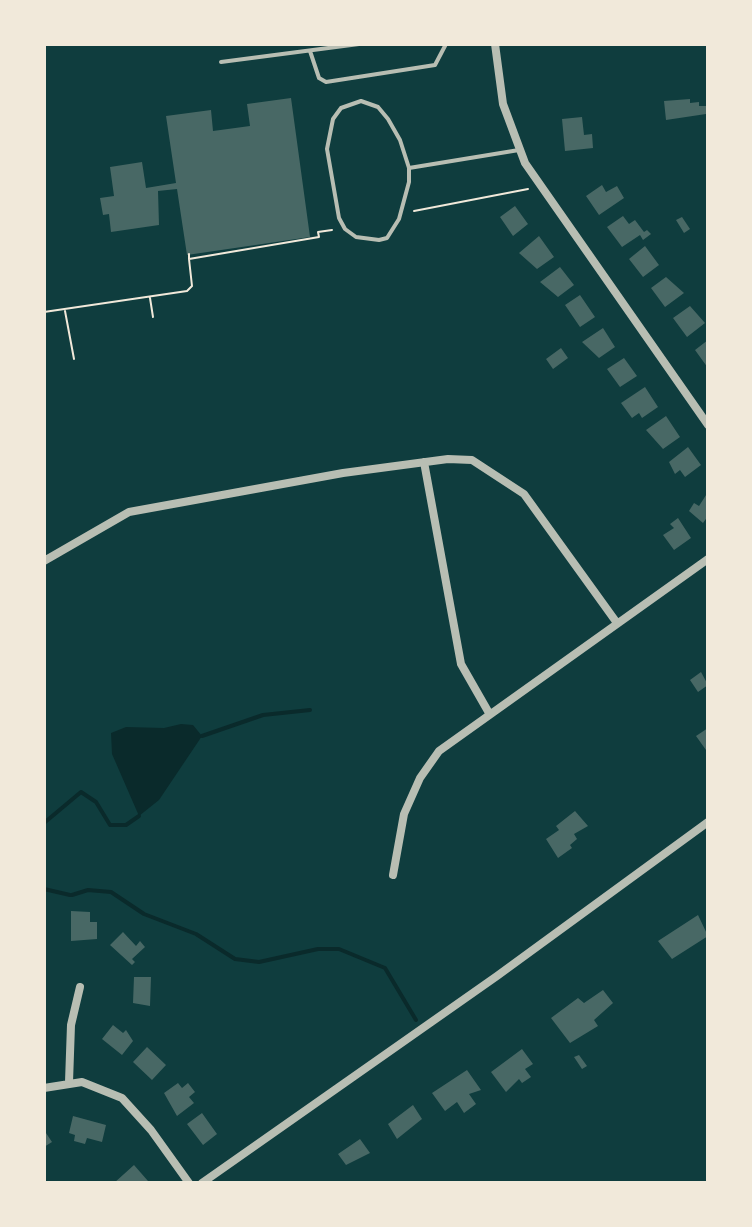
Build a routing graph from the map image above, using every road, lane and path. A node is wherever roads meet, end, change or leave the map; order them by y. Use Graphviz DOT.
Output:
graph roads {
  1 [pos="359,44"];
  2 [pos="446,44"];
  3 [pos="495,44"];
  4 [pos="310,51"];
  5 [pos="221,62"];
  6 [pos="519,150"];
  7 [pos="409,168"];
  8 [pos="528,189"];
  9 [pos="414,211"];
  10 [pos="332,230"];
  11 [pos="150,297"];
  12 [pos="65,309"];
  13 [pos="44,312"];
  14 [pos="153,317"];
  15 [pos="74,359"];
  16 [pos="708,425"];
  17 [pos="424,462"];
  18 [pos="708,559"];
  19 [pos="44,561"];
  20 [pos="617,623"];
  21 [pos="489,713"];
  22 [pos="708,822"];
  23 [pos="393,875"];
  24 [pos="80,987"];
  25 [pos="69,1082"];
  26 [pos="44,1088"];
  27 [pos="207,1181"];
  28 [pos="189,1183"];
  1 -- 4 [label="lane"];
  2 -- 4 [label="lane"];
  3 -- 6 [label="street"];
  4 -- 5 [label="lane"];
  6 -- 7 [label="lane"];
  6 -- 16 [label="street"];
  7 -- 7 [label="lane"];
  8 -- 9 [label="path"];
  10 -- 11 [label="path"];
  11 -- 12 [label="path"];
  11 -- 14 [label="path"];
  12 -- 13 [label="path"];
  12 -- 15 [label="path"];
  17 -- 19 [label="street"];
  17 -- 20 [label="street"];
  17 -- 21 [label="street"];
  18 -- 20 [label="street"];
  20 -- 21 [label="street"];
  21 -- 23 [label="street"];
  22 -- 27 [label="street"];
  24 -- 25 [label="street"];
  25 -- 26 [label="street"];
  25 -- 28 [label="street"];
}
